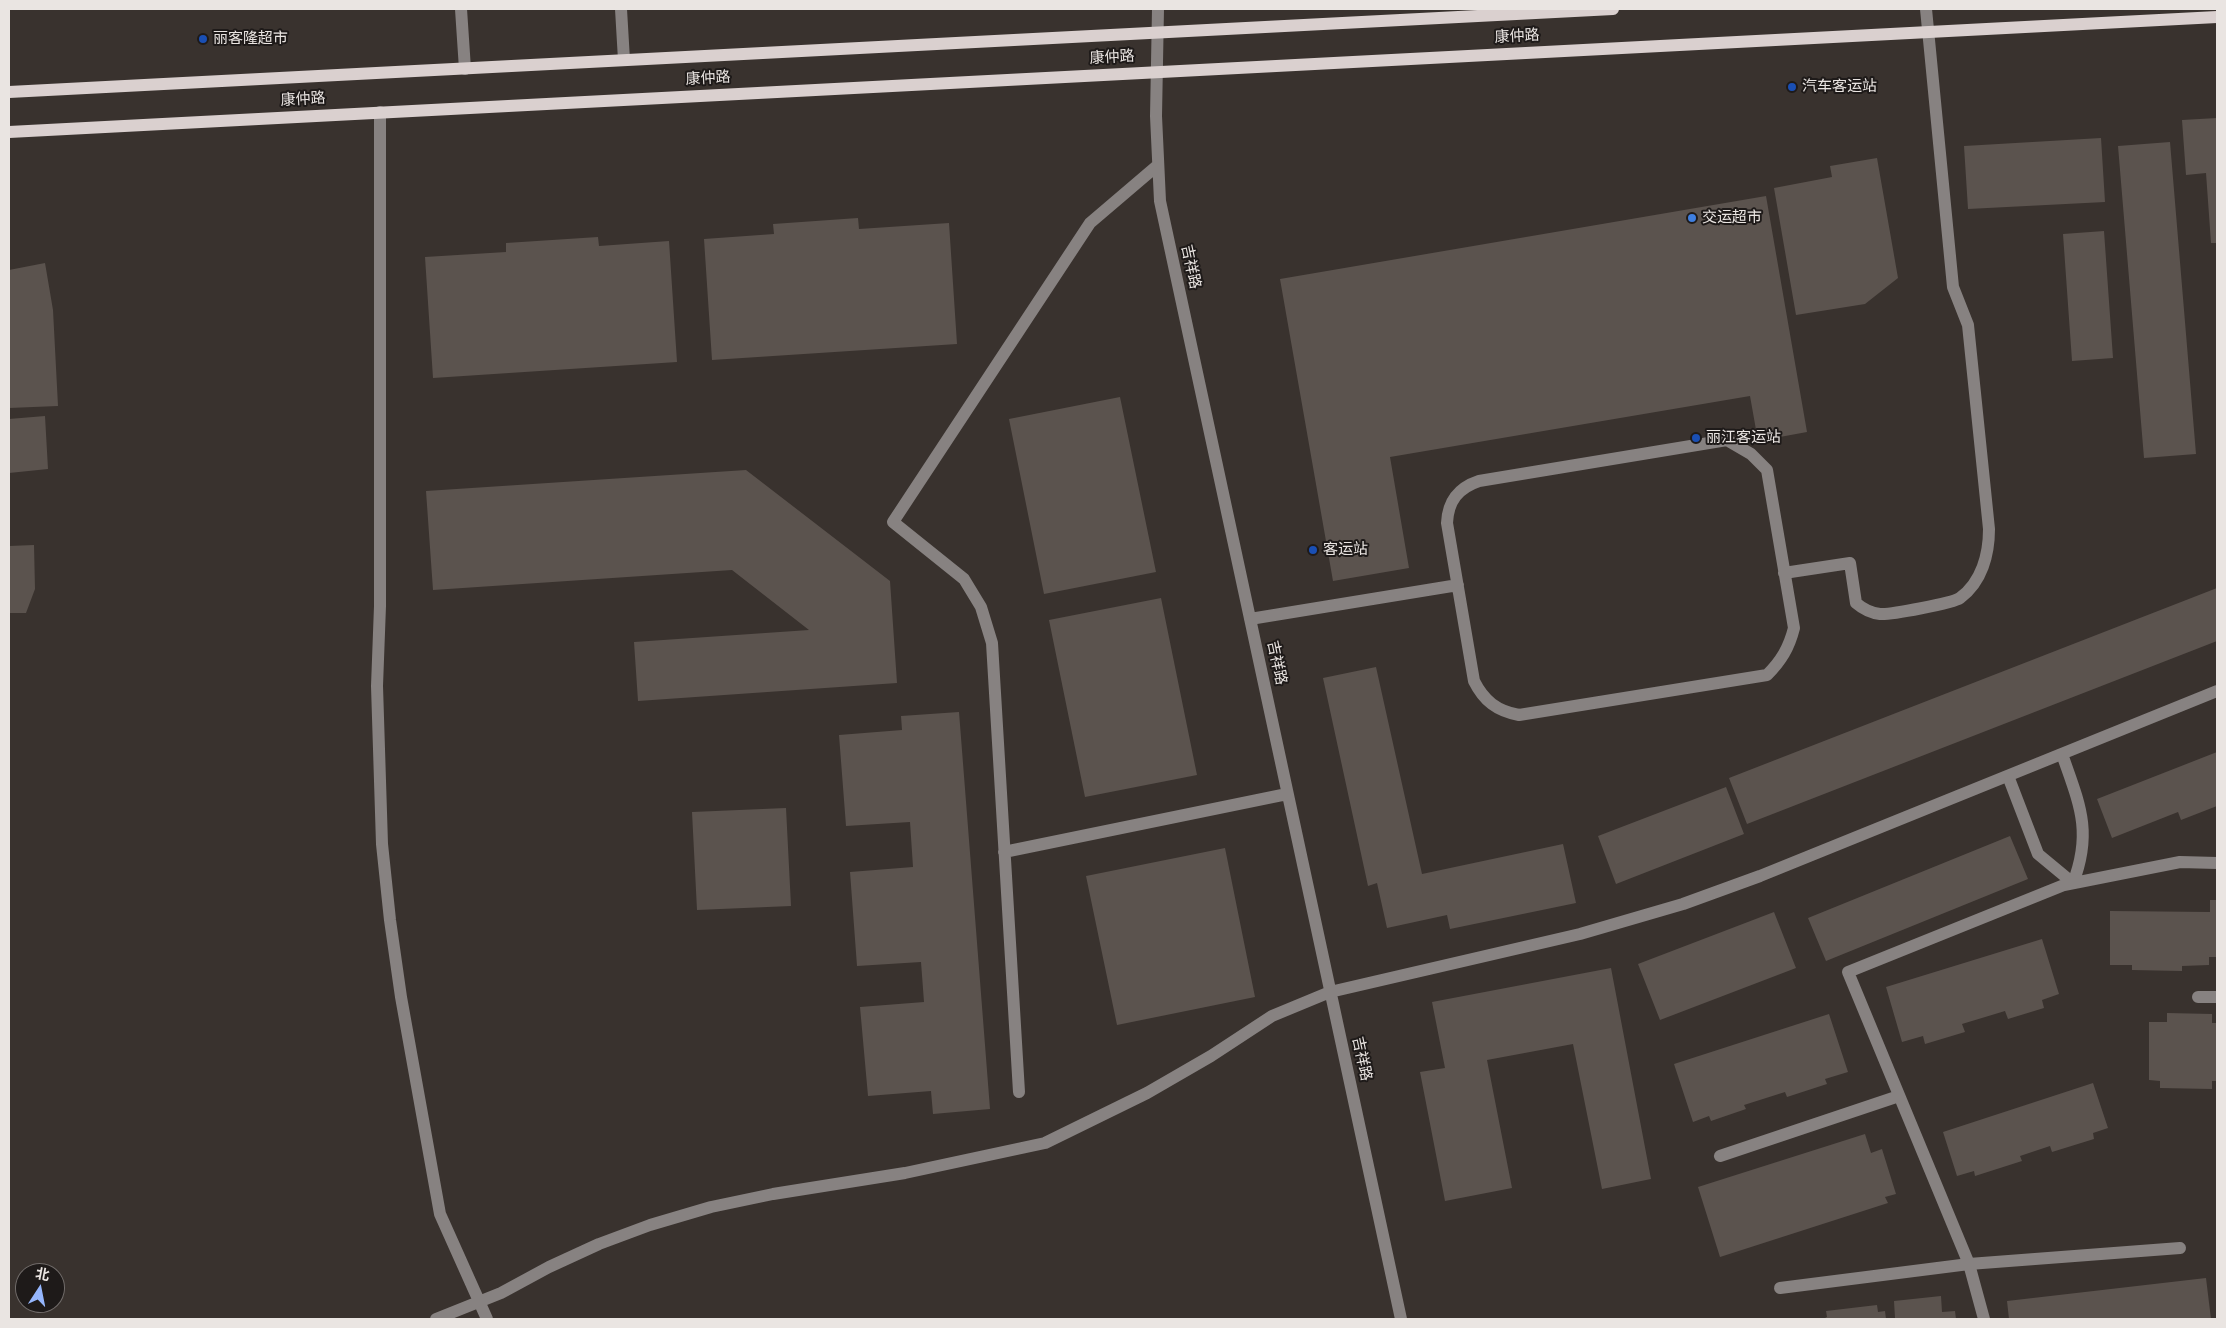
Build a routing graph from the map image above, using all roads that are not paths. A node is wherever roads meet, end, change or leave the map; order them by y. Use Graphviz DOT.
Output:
graph roads {
  1 [pos="461,9"];
  2 [pos="621,9"];
  3 [pos="1158,9"];
  4 [pos="1613,9"];
  5 [pos="1926,9"];
  6 [pos="2217,17"];
  7 [pos="1157,32"];
  8 [pos="1928,32"];
  9 [pos="624,60"];
  10 [pos="465,69"];
  11 [pos="1157,72"];
  12 [pos="9,92"];
  13 [pos="380,112"];
  14 [pos="9,132"];
  15 [pos="1158,165"];
  16 [pos="1784,573"];
  17 [pos="1458,585"];
  18 [pos="1250,619"];
  19 [pos="2217,692"];
  20 [pos="2062,754"];
  21 [pos="2008,776"];
  22 [pos="1287,794"];
  23 [pos="1004,852"];
  24 [pos="2217,862"];
  25 [pos="2073,883"];
  26 [pos="1330,992"];
  27 [pos="2198,997"];
  28 [pos="2217,997"];
  29 [pos="1018,1092"];
  30 [pos="1899,1096"];
  31 [pos="1720,1156"];
  32 [pos="2180,1248"];
  33 [pos="1969,1264"];
  34 [pos="1780,1288"];
  35 [pos="480,1301"];
  36 [pos="436,1319"];
  37 [pos="486,1319"];
  38 [pos="1401,1319"];
  39 [pos="1984,1319"];
  1 -- 10 [label="street"];
  2 -- 9 [label="street"];
  3 -- 7 [label="street, 吉祥路"];
  4 -- 7 [label="main road, 康仲路"];
  5 -- 8 [label="street"];
  6 -- 8 [label="main road, 康仲路"];
  7 -- 9 [label="main road, 康仲路"];
  7 -- 11 [label="street, 吉祥路"];
  8 -- 11 [label="main road, 康仲路"];
  8 -- 16 [label="street"];
  9 -- 10 [label="main road, 康仲路"];
  10 -- 12 [label="main road, 康仲路"];
  11 -- 13 [label="main road, 康仲路"];
  11 -- 15 [label="street, 吉祥路"];
  13 -- 14 [label="main road, 康仲路"];
  13 -- 35 [label="street"];
  15 -- 18 [label="street, 吉祥路"];
  15 -- 23 [label="street"];
  16 -- 17 [label="street"];
  16 -- 17 [label="street"];
  17 -- 18 [label="street"];
  18 -- 22 [label="street, 吉祥路"];
  19 -- 20 [label="street"];
  20 -- 21 [label="street"];
  20 -- 25 [label="street"];
  21 -- 25 [label="street"];
  21 -- 26 [label="street"];
  22 -- 23 [label="street"];
  22 -- 26 [label="street, 吉祥路"];
  23 -- 29 [label="street"];
  24 -- 25 [label="street"];
  25 -- 30 [label="street"];
  26 -- 35 [label="street"];
  26 -- 38 [label="street, 吉祥路"];
  27 -- 28 [label="street"];
  30 -- 31 [label="street"];
  30 -- 33 [label="street"];
  32 -- 33 [label="street"];
  33 -- 34 [label="street"];
  33 -- 39 [label="street"];
  35 -- 36 [label="street"];
  35 -- 37 [label="street"];
}
